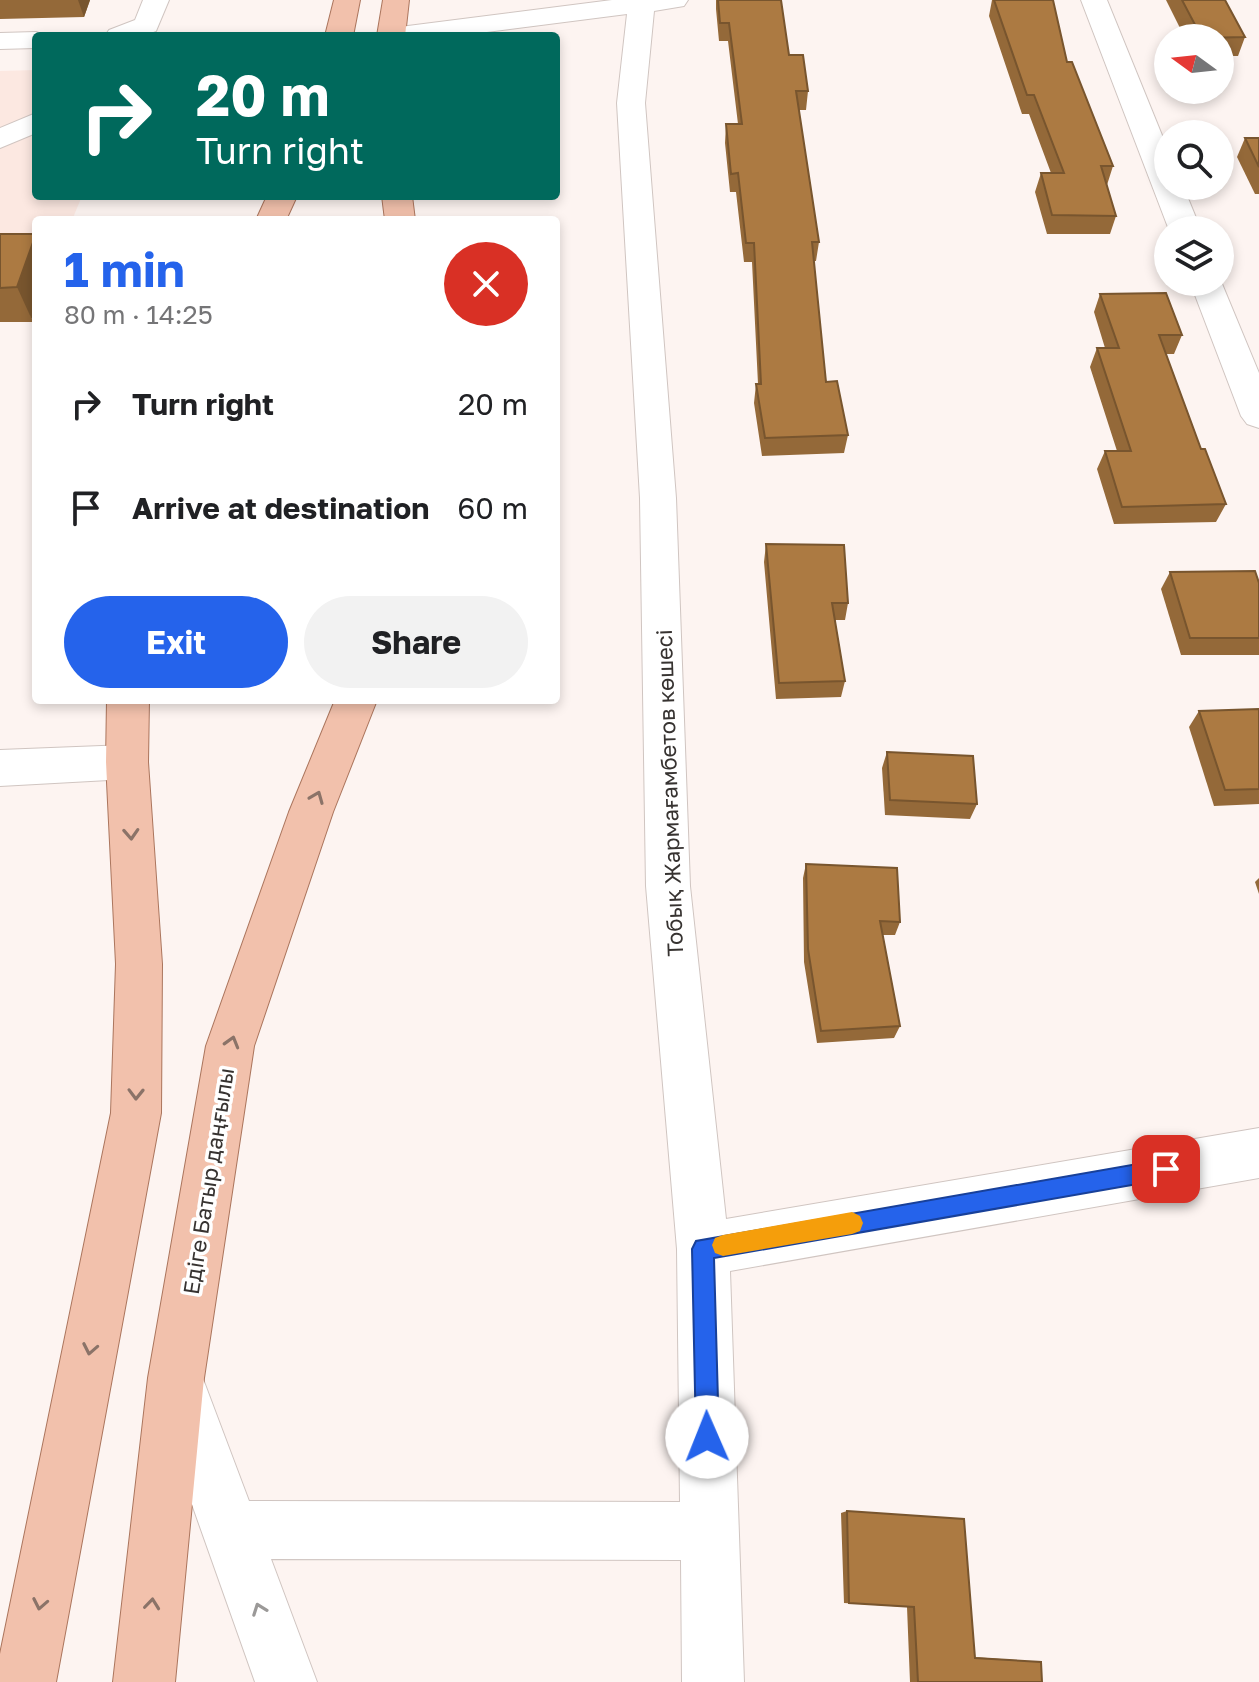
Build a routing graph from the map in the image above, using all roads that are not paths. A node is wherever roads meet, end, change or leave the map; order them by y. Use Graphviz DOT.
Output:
graph roads {
  1 [pos="156,0"];
  2 [pos="347,0"];
  3 [pos="1094,0"];
  4 [pos="653,1"];
  5 [pos="398,20"];
  6 [pos="133,32"];
  7 [pos="340,32"];
  8 [pos="32,40"];
  9 [pos="0,41"];
  10 [pos="0,61"];
  11 [pos="32,61"];
  12 [pos="32,124"];
  13 [pos="0,139"];
  14 [pos="1179,216"];
  15 [pos="1212,296"];
  16 [pos="1259,416"];
  17 [pos="128,704"];
  18 [pos="354,704"];
  19 [pos="127,762"];
  20 [pos="0,768"];
  21 [pos="1259,1153"];
  22 [pos="703,1249"];
  23 [pos="176,1378"];
  24 [pos="230,1530"];
  25 [pos="709,1531"];
  26 [pos="25,1682"];
  27 [pos="144,1682"];
  28 [pos="286,1682"];
  29 [pos="713,1682"];
  1 -- 6 [label="street"];
  2 -- 7 [label="main road"];
  3 -- 14 [label="street"];
  4 -- 5 [label="street"];
  4 -- 22 [label="street, Тобық Жармағамбетов көшесі"];
  8 -- 9 [label="street"];
  10 -- 11 [label="street"];
  12 -- 13 [label="street"];
  15 -- 16 [label="street"];
  17 -- 19 [label="main road"];
  23 -- 18 [label="main road, Едіге Батыр даңғылы, one-way"];
  19 -- 20 [label="street"];
  19 -- 26 [label="main road, one-way"];
  21 -- 22 [label="street"];
  22 -- 25 [label="street, Тобық Жармағамбетов көшесі"];
  23 -- 24 [label="street"];
  27 -- 23 [label="main road, Едіге Батыр даңғылы, one-way"];
  24 -- 25 [label="street"];
  28 -- 24 [label="street, one-way"];
  25 -- 29 [label="street, Тобық Жармағамбетов көшесі"];
}
